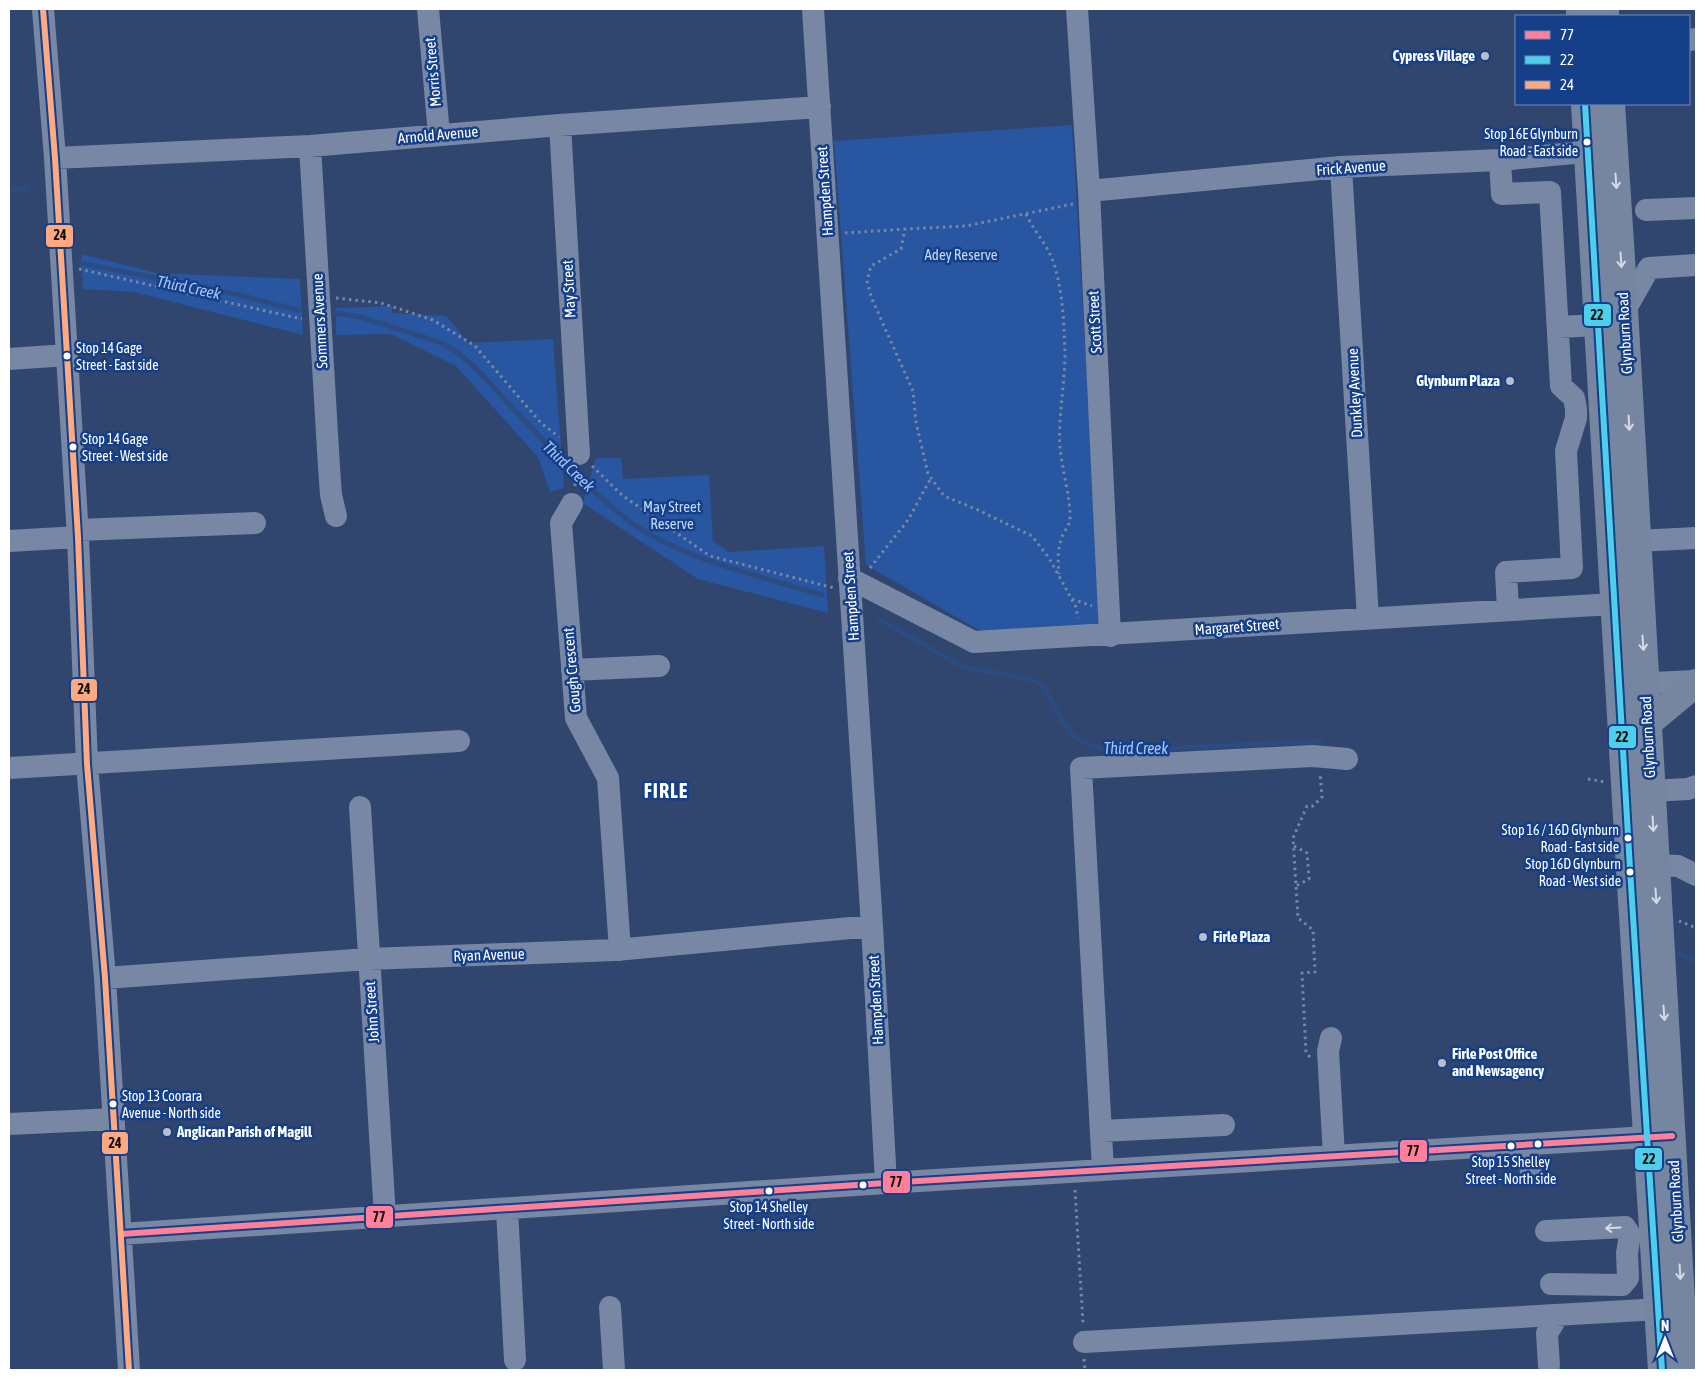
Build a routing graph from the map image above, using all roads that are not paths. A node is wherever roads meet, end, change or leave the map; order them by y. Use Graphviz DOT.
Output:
graph roads {
  1 [pos="43,9"];
  2 [pos="428,9"];
  3 [pos="813,9"];
  4 [pos="1077,9"];
  5 [pos="1585,105"];
  6 [pos="1611,105"];
  7 [pos="820,107"];
  8 [pos="560,125"];
  9 [pos="439,135"];
  10 [pos="310,146"];
  11 [pos="1601,151"];
  12 [pos="55,158"];
  13 [pos="1500,160"];
  14 [pos="1341,167"];
  15 [pos="1089,194"];
  16 [pos="1696,208"];
  17 [pos="1646,210"];
  18 [pos="1618,212"];
  19 [pos="1696,265"];
  20 [pos="1596,275"];
  21 [pos="1624,312"];
  22 [pos="1599,324"];
  23 [pos="1558,327"];
  24 [pos="67,355"];
  25 [pos="9,359"];
  26 [pos="579,454"];
  27 [pos="572,504"];
  28 [pos="334,506"];
  29 [pos="255,523"];
  30 [pos="78,534"];
  31 [pos="1696,538"];
  32 [pos="9,541"];
  33 [pos="1636,541"];
  34 [pos="850,585"];
  35 [pos="1627,603"];
  36 [pos="1508,610"];
  37 [pos="1368,618"];
  38 [pos="1110,636"];
  39 [pos="659,666"];
  40 [pos="572,670"];
  41 [pos="1696,682"];
  42 [pos="1632,684"];
  43 [pos="1648,723"];
  44 [pos="459,741"];
  45 [pos="1347,759"];
  46 [pos="87,764"];
  47 [pos="9,768"];
  48 [pos="1696,786"];
  49 [pos="1651,791"];
  50 [pos="360,807"];
  51 [pos="1654,865"];
  52 [pos="1696,875"];
  53 [pos="872,926"];
  54 [pos="620,950"];
  55 [pos="368,959"];
  56 [pos="105,978"];
  57 [pos="1331,1038"];
  58 [pos="114,1119"];
  59 [pos="9,1124"];
  60 [pos="1224,1126"];
  61 [pos="1101,1131"];
  62 [pos="1659,1136"];
  63 [pos="1528,1145"];
  64 [pos="1334,1156"];
  65 [pos="1103,1170"];
  66 [pos="1531,1173"];
  67 [pos="886,1182"];
  68 [pos="506,1209"];
  69 [pos="385,1217"];
  70 [pos="1546,1231"];
  71 [pos="121,1234"];
  72 [pos="1552,1299"];
  73 [pos="610,1307"];
  74 [pos="1679,1308"];
  75 [pos="1084,1342"];
  76 [pos="515,1360"];
  77 [pos="1549,1366"];
  78 [pos="129,1370"];
  79 [pos="614,1370"];
  80 [pos="1662,1370"];
  81 [pos="1685,1370"];
  1 -- 12 [label="street"];
  2 -- 9 [label="street, Morris Street"];
  3 -- 7 [label="street, Hampden Street"];
  4 -- 15 [label="street, Scott Street"];
  5 -- 11 [label="main road, Glynburn Road"];
  6 -- 11 [label="main road, Glynburn Road"];
  7 -- 8 [label="street, Arnold Avenue"];
  7 -- 34 [label="street, Hampden Street"];
  8 -- 9 [label="street, Arnold Avenue"];
  8 -- 26 [label="street, May Street"];
  9 -- 10 [label="street, Arnold Avenue"];
  10 -- 12 [label="street, Arnold Avenue"];
  10 -- 28 [label="street, Sommers Avenue"];
  11 -- 13 [label="street, Frick Avenue"];
  11 -- 18 [label="main road, Glynburn Road, one-way"];
  11 -- 20 [label="main road, Glynburn Road"];
  12 -- 24 [label="street"];
  13 -- 14 [label="street, Frick Avenue"];
  13 -- 23 [label="street"];
  14 -- 15 [label="street, Frick Avenue"];
  14 -- 37 [label="street, Dunkley Avenue"];
  15 -- 38 [label="street, Scott Street"];
  16 -- 17 [label="street"];
  18 -- 20 [label="main road"];
  18 -- 21 [label="main road, Glynburn Road, one-way"];
  19 -- 21 [label="street"];
  20 -- 22 [label="main road, Glynburn Road"];
  21 -- 33 [label="main road, Glynburn Road, one-way"];
  22 -- 23 [label="street"];
  22 -- 35 [label="main road, Glynburn Road"];
  23 -- 36 [label="street"];
  24 -- 25 [label="street"];
  24 -- 30 [label="street"];
  27 -- 40 [label="street, Gough Crescent"];
  29 -- 30 [label="street"];
  30 -- 32 [label="street"];
  30 -- 46 [label="street"];
  31 -- 33 [label="street"];
  33 -- 35 [label="main road, Glynburn Road"];
  34 -- 38 [label="street, Margaret Street"];
  34 -- 53 [label="street, Hampden Street"];
  35 -- 36 [label="street, Margaret Street"];
  35 -- 42 [label="main road, Glynburn Road"];
  36 -- 37 [label="street, Margaret Street"];
  37 -- 38 [label="street, Margaret Street"];
  39 -- 40 [label="street"];
  40 -- 54 [label="street, Gough Crescent"];
  41 -- 42 [label="street"];
  41 -- 43 [label="main road"];
  42 -- 43 [label="main road, Glynburn Road"];
  42 -- 62 [label="main road, Glynburn Road"];
  43 -- 49 [label="main road, Glynburn Road"];
  44 -- 46 [label="street"];
  45 -- 61 [label="street"];
  46 -- 47 [label="street"];
  46 -- 56 [label="street"];
  48 -- 49 [label="street"];
  49 -- 51 [label="main road, Glynburn Road, one-way"];
  50 -- 55 [label="street, John Street"];
  51 -- 52 [label="street"];
  51 -- 62 [label="main road, Glynburn Road, one-way"];
  53 -- 54 [label="street, Ryan Avenue"];
  53 -- 67 [label="street, Hampden Street"];
  54 -- 55 [label="street, Ryan Avenue"];
  55 -- 56 [label="street, Ryan Avenue"];
  55 -- 69 [label="street, John Street"];
  56 -- 58 [label="street"];
  57 -- 64 [label="street"];
  58 -- 59 [label="street"];
  58 -- 71 [label="street"];
  60 -- 61 [label="street"];
  61 -- 65 [label="street"];
  62 -- 63 [label="street"];
  62 -- 74 [label="main road, Glynburn Road"];
  63 -- 64 [label="street"];
  63 -- 66 [label="street"];
  64 -- 65 [label="street"];
  65 -- 67 [label="street"];
  67 -- 68 [label="street"];
  68 -- 69 [label="street"];
  68 -- 76 [label="street"];
  69 -- 71 [label="street"];
  72 -- 70 [label="street, one-way"];
  71 -- 78 [label="street"];
  72 -- 74 [label="street"];
  72 -- 75 [label="street"];
  72 -- 77 [label="street"];
  73 -- 79 [label="street"];
  74 -- 80 [label="main road, Glynburn Road"];
  74 -- 81 [label="main road, Glynburn Road"];
}
